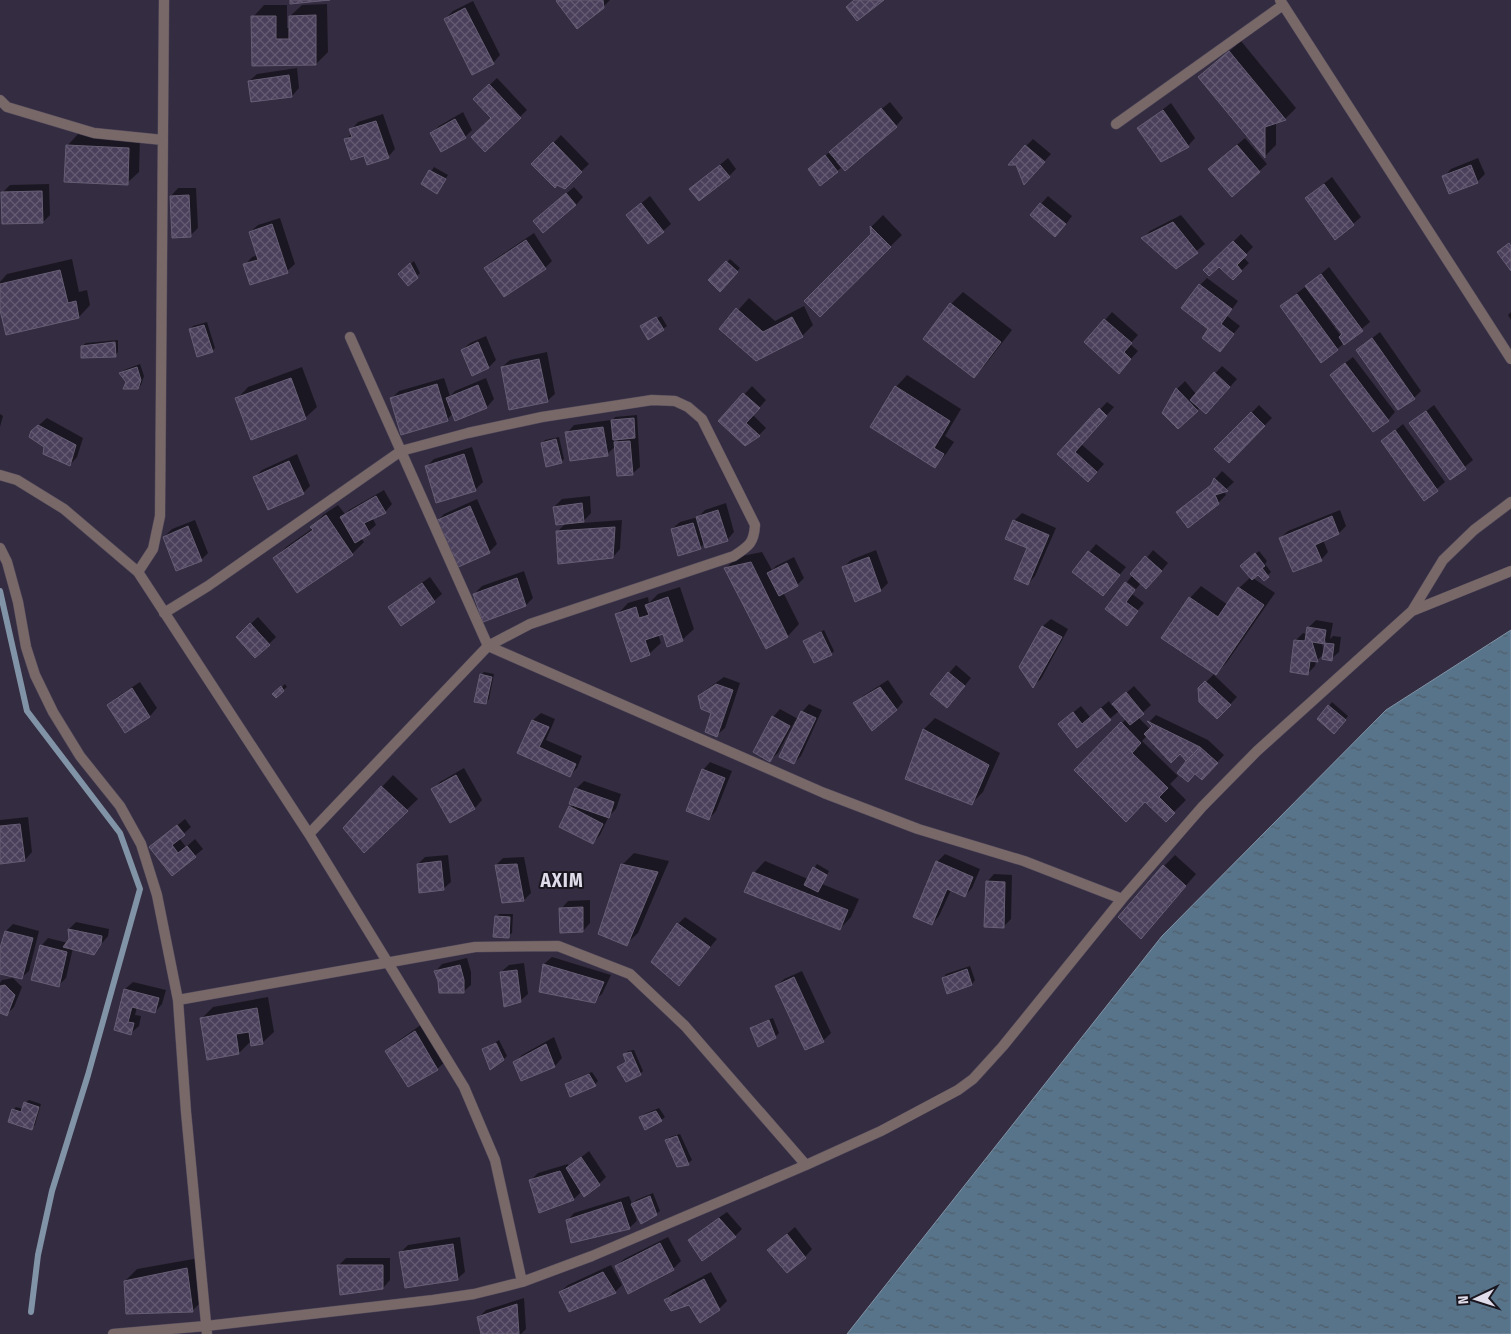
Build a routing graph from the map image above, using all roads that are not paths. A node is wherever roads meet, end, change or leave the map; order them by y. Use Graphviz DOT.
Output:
graph roads {
  1 [pos="164,0"];
  2 [pos="1282,2"];
  3 [pos="0,100"];
  4 [pos="1116,124"];
  5 [pos="163,140"];
  6 [pos="350,337"];
  7 [pos="1511,359"];
  8 [pos="401,451"];
  9 [pos="0,475"];
  10 [pos="1511,502"];
  11 [pos="0,548"];
  12 [pos="1511,571"];
  13 [pos="138,572"];
  14 [pos="1412,611"];
  15 [pos="164,613"];
  16 [pos="488,646"];
  17 [pos="309,834"];
  18 [pos="1122,899"];
  19 [pos="387,962"];
  20 [pos="178,1000"];
  21 [pos="806,1165"];
  22 [pos="522,1282"];
  23 [pos="207,1330"];
  24 [pos="113,1334"];
  1 -- 5 [label="street"];
  2 -- 4 [label="street"];
  2 -- 7 [label="street"];
  3 -- 5 [label="street"];
  5 -- 13 [label="street"];
  6 -- 8 [label="street"];
  8 -- 15 [label="street"];
  8 -- 16 [label="street"];
  8 -- 16 [label="street"];
  9 -- 13 [label="street"];
  10 -- 14 [label="street"];
  11 -- 20 [label="street"];
  12 -- 14 [label="street"];
  13 -- 15 [label="street"];
  14 -- 18 [label="street"];
  15 -- 17 [label="street"];
  16 -- 17 [label="street"];
  16 -- 18 [label="street"];
  17 -- 19 [label="street"];
  18 -- 21 [label="street"];
  19 -- 20 [label="street"];
  19 -- 21 [label="street"];
  19 -- 22 [label="street"];
  20 -- 23 [label="street"];
  21 -- 22 [label="street"];
  22 -- 23 [label="street"];
  23 -- 24 [label="street"];
}
